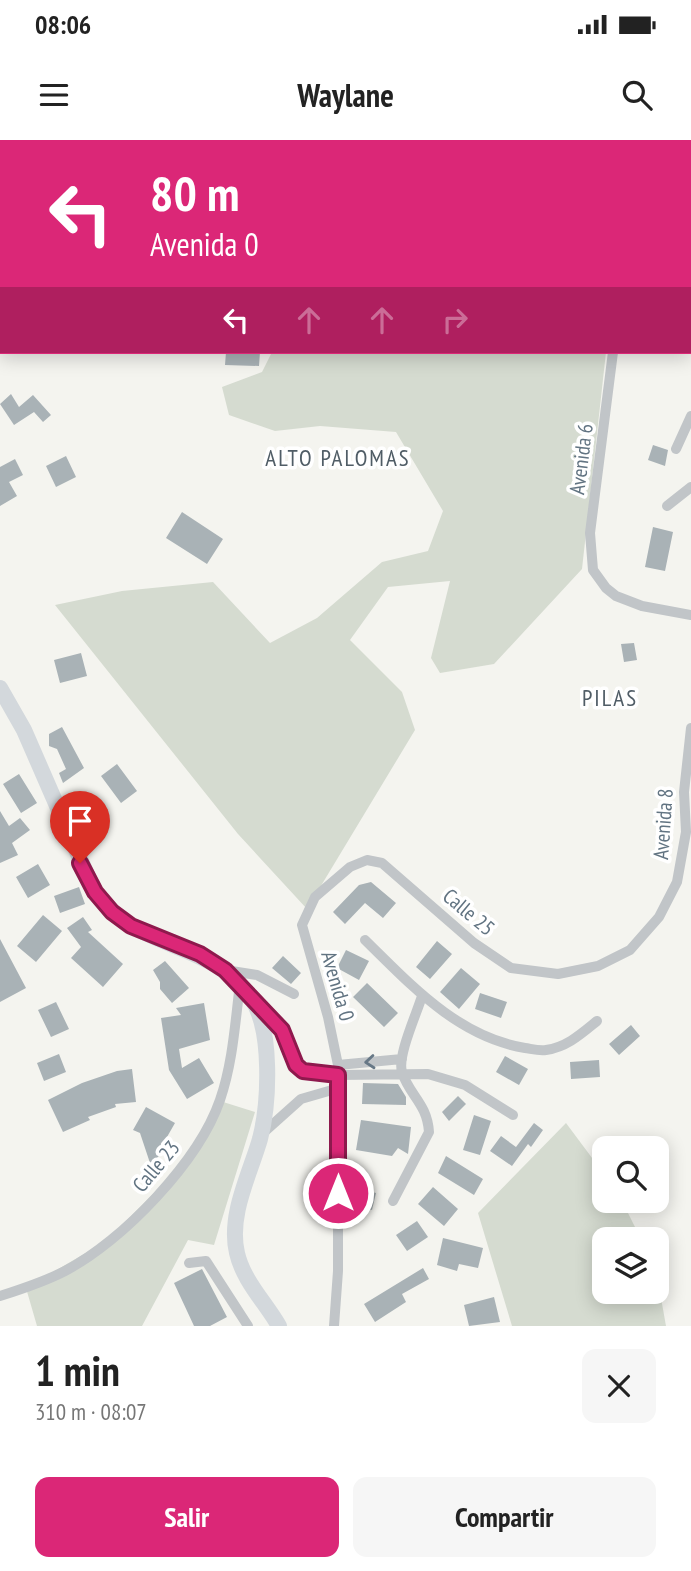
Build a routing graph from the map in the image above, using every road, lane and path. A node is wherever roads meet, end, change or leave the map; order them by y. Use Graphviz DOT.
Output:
graph roads {
  1 [pos="613,354"];
  2 [pos="691,416"];
  3 [pos="676,449"];
  4 [pos="691,487"];
  5 [pos="667,506"];
  6 [pos="691,615"];
  7 [pos="0,688"];
  8 [pos="691,728"];
  9 [pos="307,909"];
  10 [pos="365,940"];
  11 [pos="630,950"];
  12 [pos="225,970"];
  13 [pos="240,984"];
  14 [pos="294,994"];
  15 [pos="422,996"];
  16 [pos="253,1000"];
  17 [pos="597,1021"];
  18 [pos="402,1059"];
  19 [pos="338,1070"];
  20 [pos="402,1072"];
  21 [pos="339,1088"];
  22 [pos="513,1115"];
  23 [pos="261,1135"];
  24 [pos="393,1201"];
  25 [pos="189,1263"];
  26 [pos="0,1296"];
  27 [pos="248,1326"];
  28 [pos="279,1326"];
  29 [pos="334,1326"];
  1 -- 6 [label="street, Avenida 6"];
  2 -- 3 [label="street"];
  4 -- 5 [label="street"];
  7 -- 12 [label="main road"];
  8 -- 11 [label="street, Avenida 8"];
  9 -- 11 [label="street, Calle 25"];
  9 -- 19 [label="street, Avenida 0"];
  10 -- 15 [label="street"];
  12 -- 13 [label="main road"];
  12 -- 14 [label="street"];
  13 -- 16 [label="main road"];
  13 -- 26 [label="street, Calle 23"];
  15 -- 17 [label="street"];
  15 -- 18 [label="street"];
  16 -- 19 [label="street"];
  16 -- 23 [label="main road"];
  18 -- 19 [label="street, one-way"];
  18 -- 20 [label="street"];
  19 -- 20 [label="street"];
  19 -- 21 [label="street, Avenida 0"];
  20 -- 22 [label="street"];
  20 -- 24 [label="street"];
  21 -- 23 [label="street"];
  21 -- 29 [label="street, Avenida 0"];
  23 -- 28 [label="main road"];
  25 -- 27 [label="street"];
}
